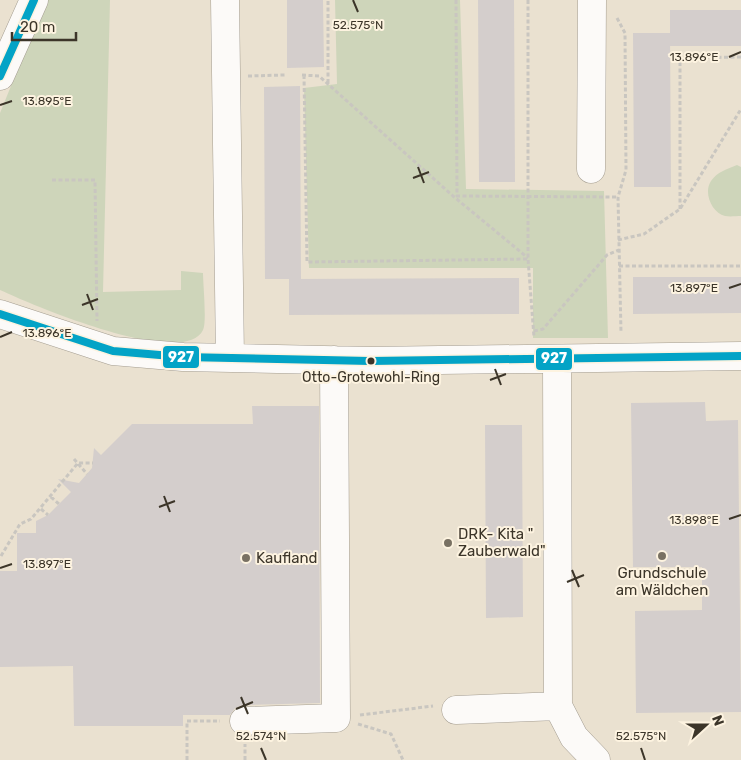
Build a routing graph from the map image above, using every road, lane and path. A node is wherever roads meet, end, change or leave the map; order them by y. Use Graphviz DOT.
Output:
graph roads {
  1 [pos="34,0"];
  2 [pos="226,0"];
  3 [pos="328,0"];
  4 [pos="456,0"];
  5 [pos="528,0"];
  6 [pos="604,5"];
  7 [pos="741,57"];
  8 [pos="0,76"];
  9 [pos="246,76"];
  10 [pos="285,76"];
  11 [pos="328,84"];
  12 [pos="741,108"];
  13 [pos="592,169"];
  14 [pos="52,180"];
  15 [pos="455,196"];
  16 [pos="528,196"];
  17 [pos="618,197"];
  18 [pos="680,209"];
  19 [pos="618,240"];
  20 [pos="619,250"];
  21 [pos="528,259"];
  22 [pos="620,266"];
  23 [pos="741,266"];
  24 [pos="0,314"];
  25 [pos="534,332"];
  26 [pos="94,346"];
  27 [pos="741,356"];
  28 [pos="230,358"];
  29 [pos="622,359"];
  30 [pos="334,360"];
  31 [pos="545,360"];
  32 [pos="74,459"];
  33 [pos="78,463"];
  34 [pos="93,463"];
  35 [pos="87,474"];
  36 [pos="52,497"];
  37 [pos="59,504"];
  38 [pos="41,508"];
  39 [pos="48,515"];
  40 [pos="1,556"];
  41 [pos="558,706"];
  42 [pos="456,710"];
  43 [pos="336,718"];
  44 [pos="244,721"];
  45 [pos="187,760"];
  46 [pos="403,760"];
  47 [pos="596,760"];
  1 -- 8 [label="street"];
  2 -- 28 [label="street"];
  3 -- 11 [label="path"];
  4 -- 15 [label="path"];
  5 -- 16 [label="path"];
  6 -- 13 [label="street"];
  6 -- 17 [label="path"];
  7 -- 18 [label="path"];
  9 -- 10 [label="path"];
  11 -- 15 [label="path"];
  11 -- 21 [label="path"];
  12 -- 18 [label="path"];
  14 -- 26 [label="path"];
  15 -- 16 [label="path"];
  15 -- 21 [label="path"];
  16 -- 17 [label="path"];
  16 -- 21 [label="path"];
  17 -- 19 [label="path"];
  18 -- 19 [label="path"];
  19 -- 20 [label="path"];
  20 -- 22 [label="path"];
  20 -- 25 [label="path"];
  21 -- 25 [label="path"];
  22 -- 23 [label="path"];
  22 -- 29 [label="path"];
  24 -- 26 [label="street"];
  25 -- 31 [label="path"];
  26 -- 28 [label="street"];
  27 -- 29 [label="street"];
  28 -- 30 [label="street"];
  29 -- 31 [label="street"];
  30 -- 31 [label="street"];
  30 -- 43 [label="street"];
  31 -- 41 [label="street"];
  32 -- 33 [label="path"];
  33 -- 34 [label="path"];
  33 -- 35 [label="path"];
  33 -- 36 [label="path"];
  36 -- 37 [label="path"];
  36 -- 38 [label="path"];
  38 -- 39 [label="path"];
  38 -- 40 [label="path"];
  41 -- 42 [label="street"];
  41 -- 47 [label="street"];
  42 -- 43 [label="path"];
  43 -- 44 [label="street"];
  43 -- 46 [label="path"];
  44 -- 45 [label="path"];
}
